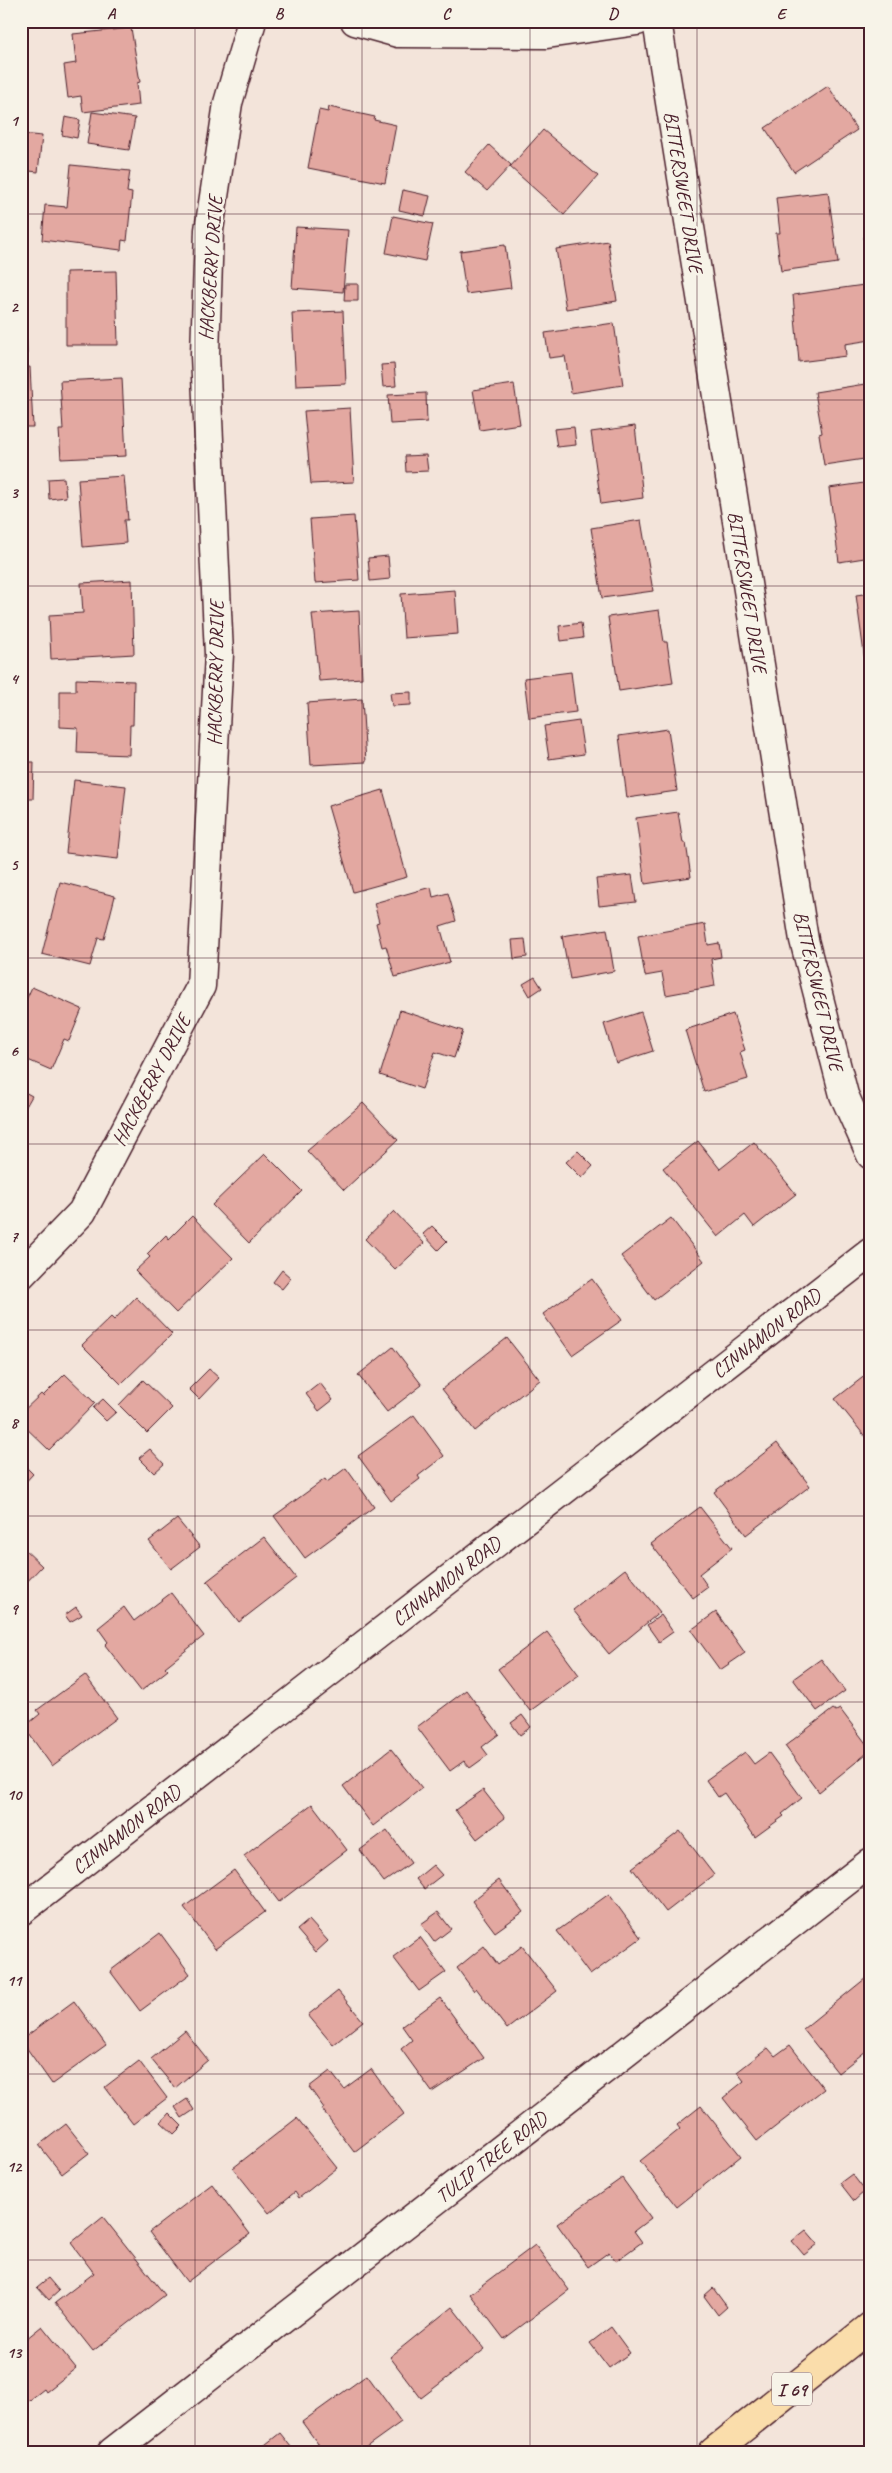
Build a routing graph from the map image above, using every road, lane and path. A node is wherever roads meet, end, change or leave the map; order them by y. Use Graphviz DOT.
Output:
graph roads {
  1 [pos="252,21"];
  2 [pos="355,21"];
  3 [pos="636,21"];
  4 [pos="656,21"];
  5 [pos="871,1155"];
  6 [pos="871,1252"];
  7 [pos="21,1275"];
  8 [pos="871,1862"];
  9 [pos="21,1910"];
  10 [pos="871,2326"];
  11 [pos="112,2452"];
  12 [pos="713,2452"];
  1 -- 7 [label="street, HACKBERRY DRIVE"];
  2 -- 3 [label="street"];
  4 -- 5 [label="street, BITTERSWEET DRIVE"];
  6 -- 9 [label="street, CINNAMON ROAD"];
  8 -- 11 [label="street, TULIP TREE ROAD"];
  10 -- 12 [label="highway, I 69"];
}
